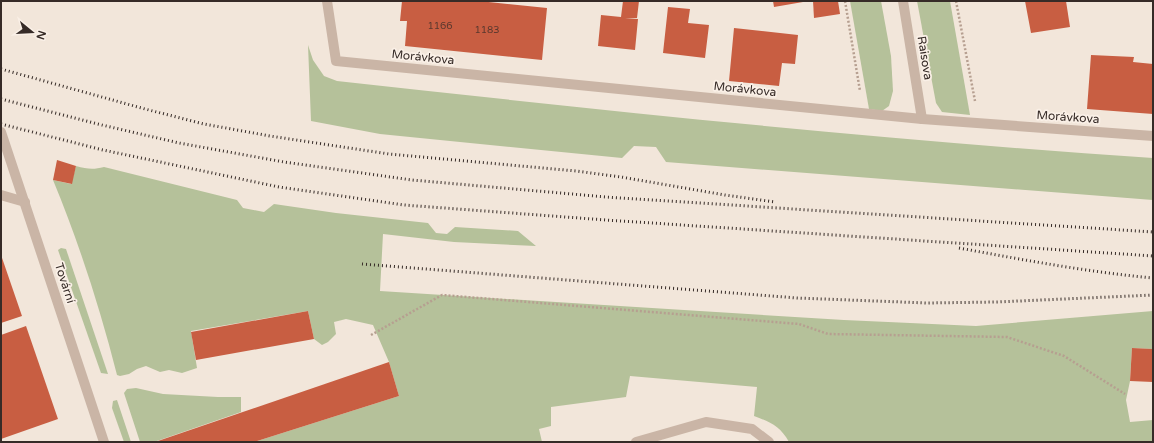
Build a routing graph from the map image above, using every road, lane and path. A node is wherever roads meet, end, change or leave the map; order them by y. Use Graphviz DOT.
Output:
graph roads {
  1 [pos="327,1"];
  2 [pos="845,1"];
  3 [pos="902,1"];
  4 [pos="956,1"];
  5 [pos="864,113"];
  6 [pos="922,119"];
  7 [pos="979,123"];
  8 [pos="1,132"];
  9 [pos="1153,136"];
  10 [pos="1,195"];
  11 [pos="25,202"];
  12 [pos="371,335"];
  13 [pos="1125,394"];
  14 [pos="104,442"];
  15 [pos="636,442"];
  16 [pos="769,442"];
  1 -- 5 [label="street, Morávkova"];
  2 -- 5 [label="path"];
  3 -- 6 [label="street, Raisova"];
  4 -- 7 [label="path"];
  5 -- 6 [label="street, Morávkova"];
  6 -- 7 [label="street, Morávkova"];
  7 -- 9 [label="street, Morávkova"];
  8 -- 11 [label="street, Tovární"];
  10 -- 11 [label="street"];
  11 -- 14 [label="street, Tovární"];
  12 -- 13 [label="path"];
  15 -- 16 [label="street"];
}
